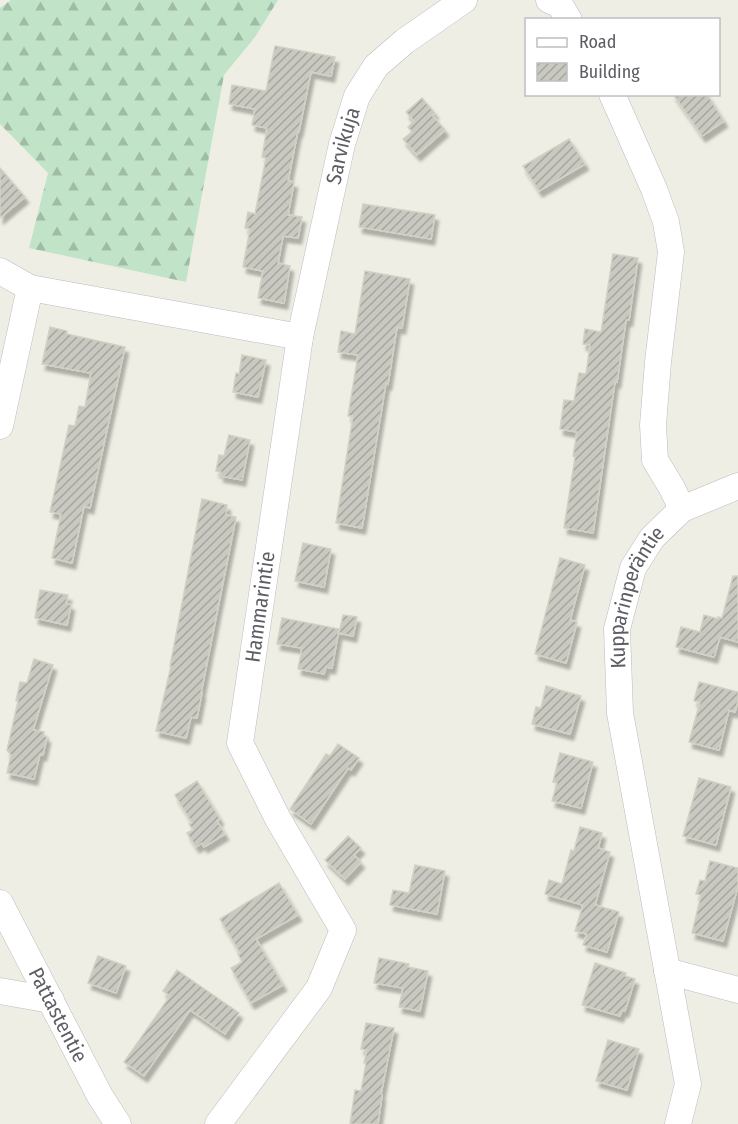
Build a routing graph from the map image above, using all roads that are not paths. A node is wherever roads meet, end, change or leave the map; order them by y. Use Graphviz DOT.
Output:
graph roads {
  1 [pos="464,0"];
  2 [pos="549,0"];
  3 [pos="568,18"];
  4 [pos="613,96"];
  5 [pos="0,271"];
  6 [pos="30,288"];
  7 [pos="300,336"];
  8 [pos="0,426"];
  9 [pos="738,486"];
  10 [pos="682,510"];
  11 [pos="0,903"];
  12 [pos="667,971"];
  13 [pos="738,990"];
  14 [pos="0,991"];
  15 [pos="51,1000"];
  16 [pos="118,1124"];
  17 [pos="218,1124"];
  18 [pos="678,1124"];
  1 -- 7 [label="street, Sarvikuja"];
  2 -- 3 [label="street"];
  4 -- 10 [label="street, Kupparinperäntie"];
  5 -- 6 [label="street"];
  6 -- 7 [label="street"];
  6 -- 8 [label="street"];
  7 -- 17 [label="street, Hammarintie"];
  9 -- 10 [label="street"];
  10 -- 12 [label="street, Kupparinperäntie"];
  11 -- 15 [label="street, Pattastentie"];
  12 -- 13 [label="street"];
  12 -- 18 [label="street, Kupparinperäntie"];
  14 -- 15 [label="street"];
  15 -- 16 [label="street, Pattastentie"];
}
